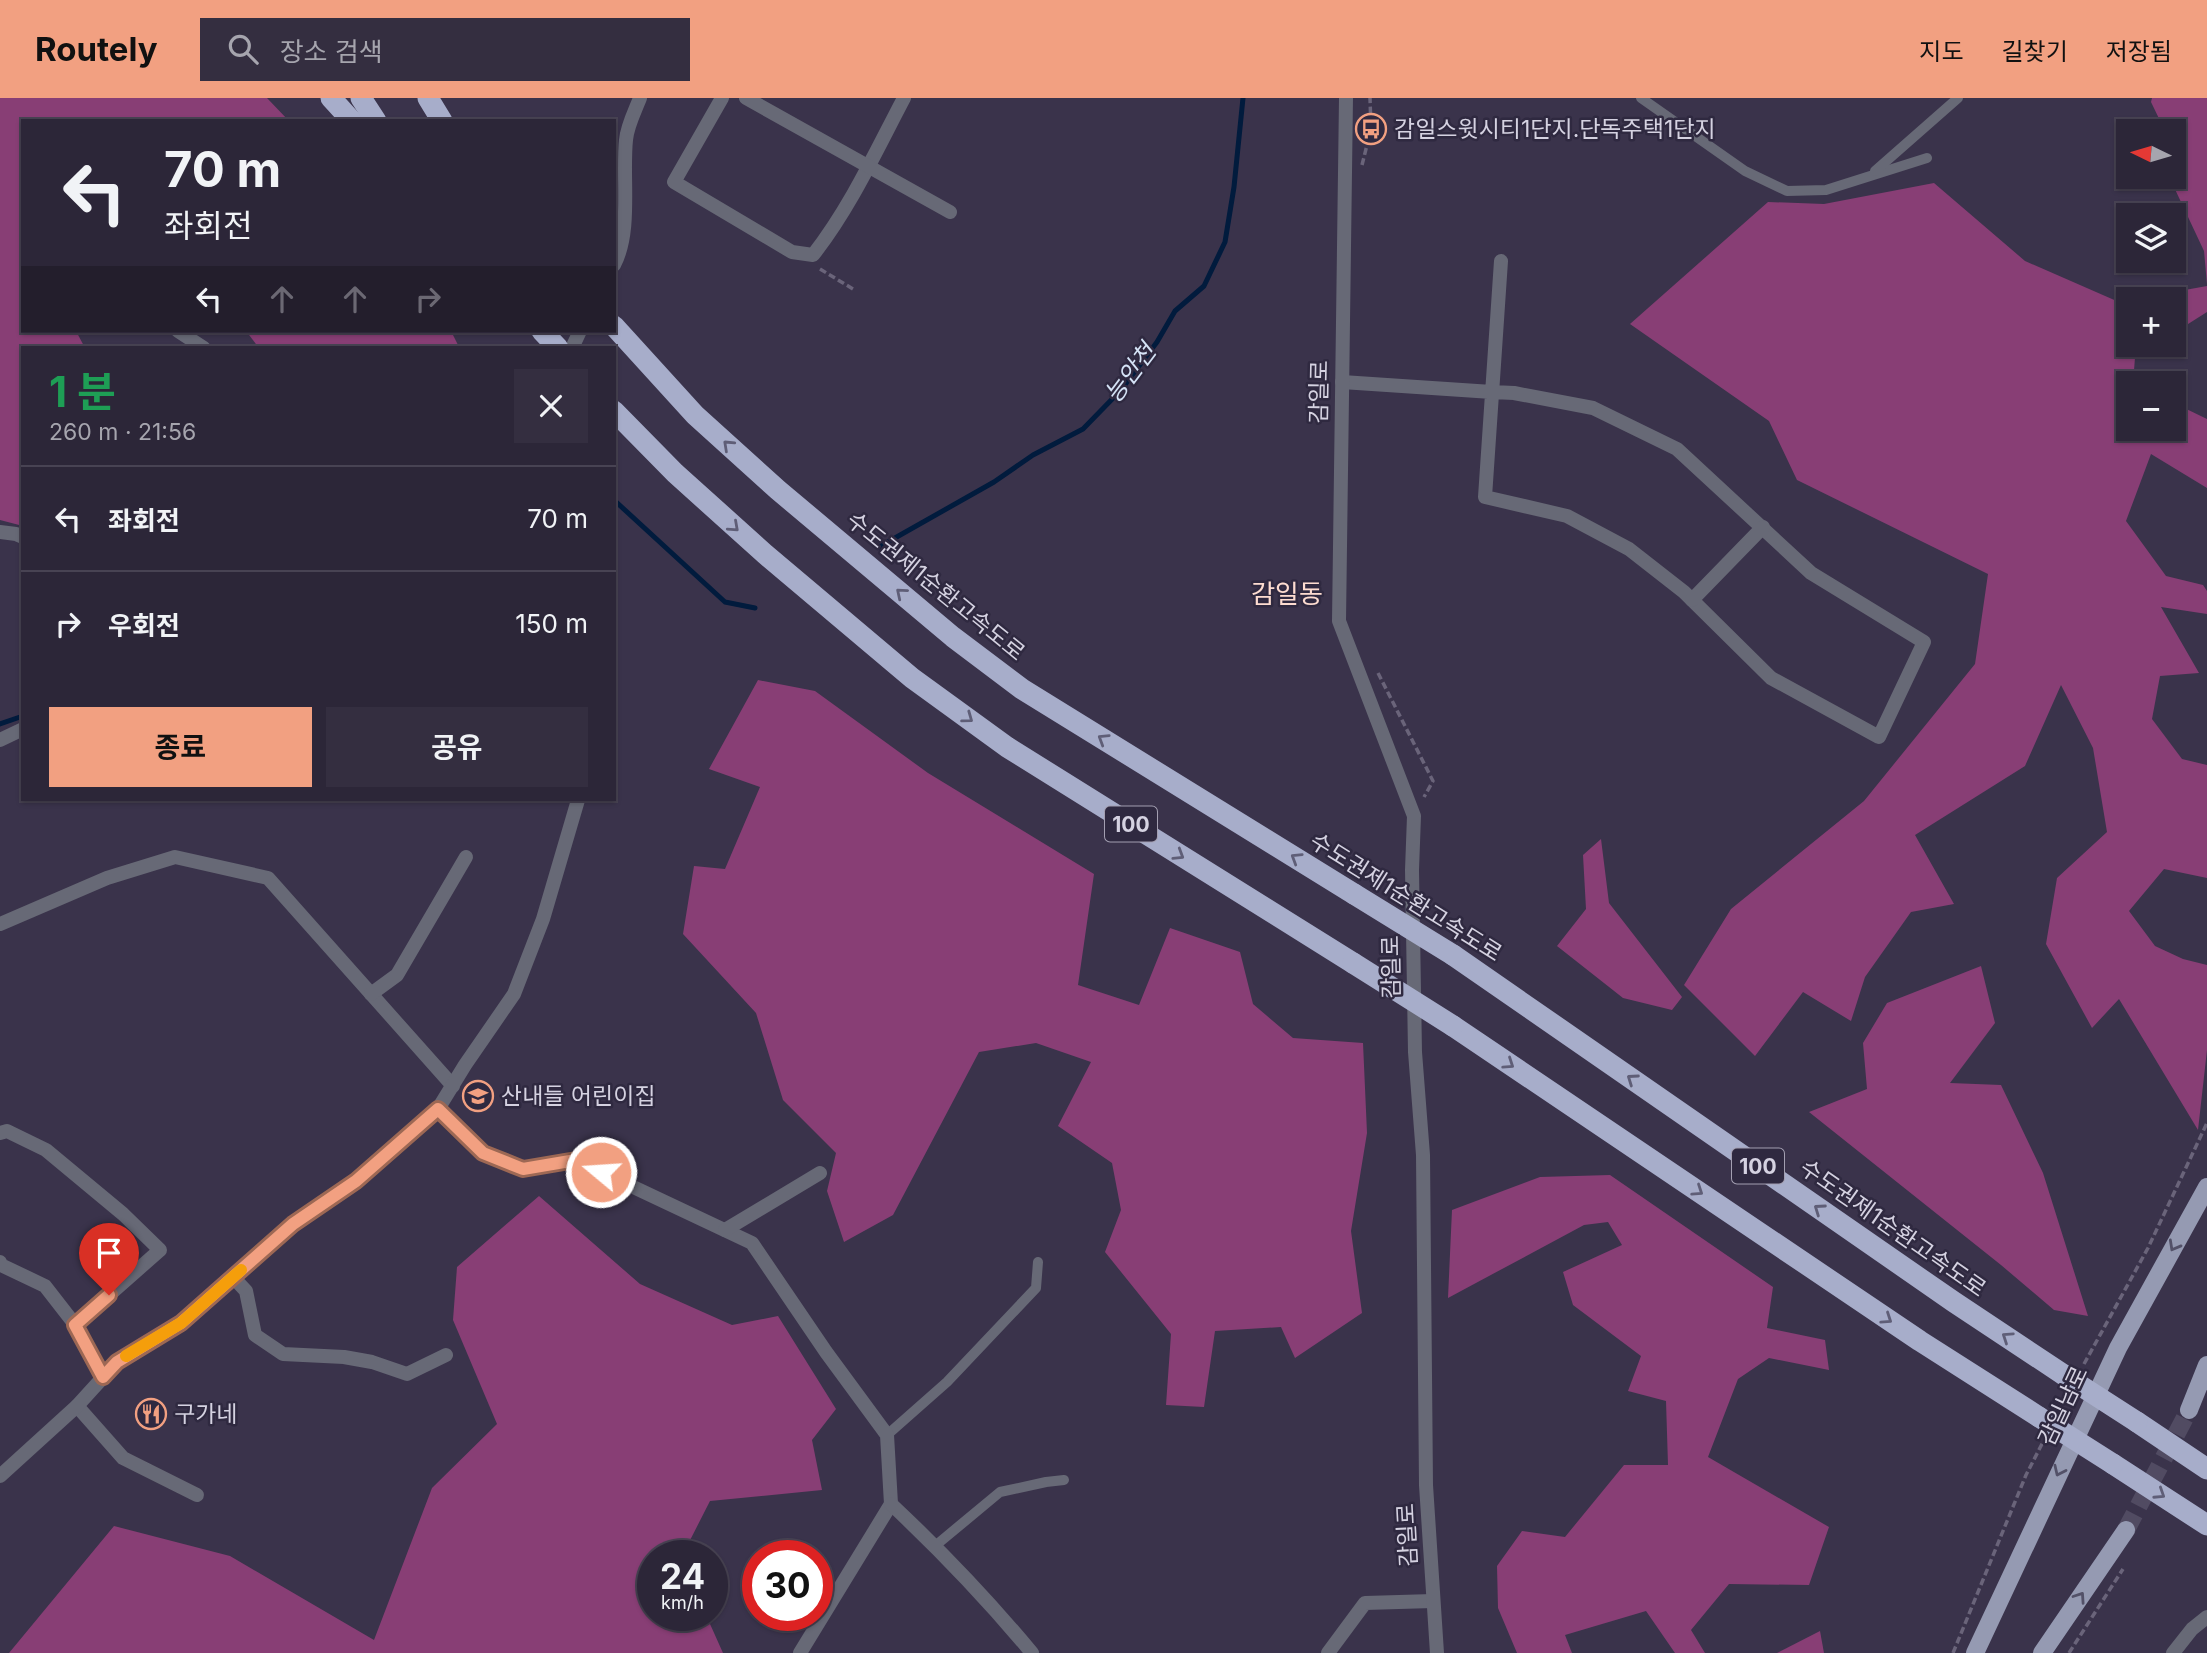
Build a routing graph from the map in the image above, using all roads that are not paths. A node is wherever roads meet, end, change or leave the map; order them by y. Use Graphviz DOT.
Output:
graph roads {
  1 [pos="331,98"];
  2 [pos="361,98"];
  3 [pos="428,98"];
  4 [pos="640,98"];
  5 [pos="722,98"];
  6 [pos="746,98"];
  7 [pos="904,98"];
  8 [pos="1346,98"];
  9 [pos="1641,98"];
  10 [pos="1958,98"];
  11 [pos="350,119"];
  12 [pos="375,119"];
  13 [pos="441,119"];
  14 [pos="1927,158"];
  15 [pos="868,167"];
  16 [pos="1871,176"];
  17 [pos="950,212"];
  18 [pos="616,261"];
  19 [pos="1501,261"];
  20 [pos="616,328"];
  21 [pos="181,333"];
  22 [pos="545,333"];
  23 [pos="578,333"];
  24 [pos="201,346"];
  25 [pos="563,346"];
  26 [pos="565,346"];
  27 [pos="1342,382"];
  28 [pos="1492,392"];
  29 [pos="616,413"];
  30 [pos="1763,527"];
  31 [pos="0,532"];
  32 [pos="21,536"];
  33 [pos="1692,600"];
  34 [pos="21,730"];
  35 [pos="0,740"];
  36 [pos="578,801"];
  37 [pos="466,857"];
  38 [pos="0,924"];
  39 [pos="371,994"];
  40 [pos="453,1086"];
  41 [pos="438,1109"];
  42 [pos="0,1133"];
  43 [pos="820,1173"];
  44 [pos="2207,1187"];
  45 [pos="725,1230"];
  46 [pos="0,1262"];
  47 [pos="1038,1262"];
  48 [pos="233,1277"];
  49 [pos="75,1325"];
  50 [pos="446,1355"];
  51 [pos="2207,1365"];
  52 [pos="103,1377"];
  53 [pos="77,1406"];
  54 [pos="2189,1410"];
  55 [pos="887,1435"];
  56 [pos="2207,1469"];
  57 [pos="0,1476"];
  58 [pos="1063,1480"];
  59 [pos="197,1495"];
  60 [pos="891,1504"];
  61 [pos="2207,1525"];
  62 [pos="2126,1530"];
  63 [pos="935,1546"];
  64 [pos="1433,1601"];
  65 [pos="2207,1617"];
  66 [pos="800,1653"];
  67 [pos="1032,1653"];
  68 [pos="1328,1653"];
  69 [pos="1437,1653"];
  70 [pos="1975,1653"];
  71 [pos="2042,1653"];
  72 [pos="2173,1653"];
  1 -- 11 [label="highway"];
  2 -- 12 [label="highway"];
  3 -- 13 [label="highway"];
  4 -- 18 [label="street"];
  5 -- 15 [label="street"];
  6 -- 15 [label="street"];
  7 -- 15 [label="street"];
  8 -- 27 [label="street, 감일로"];
  9 -- 16 [label="lane"];
  10 -- 16 [label="lane"];
  14 -- 16 [label="lane"];
  15 -- 17 [label="street"];
  19 -- 28 [label="street"];
  56 -- 20 [label="highway, 수도권제1순환고속도로 / 100, one-way, bridge"];
  21 -- 24 [label="street"];
  22 -- 25 [label="highway, bridge"];
  23 -- 26 [label="street"];
  27 -- 28 [label="street"];
  27 -- 64 [label="street, 감일로"];
  28 -- 30 [label="street"];
  28 -- 33 [label="street"];
  29 -- 61 [label="highway, 100, one-way, bridge"];
  30 -- 33 [label="street"];
  30 -- 33 [label="street"];
  31 -- 32 [label="street"];
  34 -- 35 [label="street"];
  36 -- 40 [label="street"];
  37 -- 39 [label="street"];
  38 -- 39 [label="street"];
  39 -- 40 [label="street"];
  40 -- 41 [label="street"];
  41 -- 45 [label="street"];
  41 -- 48 [label="street"];
  42 -- 49 [label="street"];
  43 -- 45 [label="street"];
  44 -- 70 [label="main road, 감일남로, one-way"];
  45 -- 55 [label="street"];
  46 -- 49 [label="street"];
  47 -- 55 [label="lane"];
  48 -- 50 [label="street"];
  48 -- 52 [label="street"];
  49 -- 52 [label="street"];
  51 -- 54 [label="main road"];
  52 -- 53 [label="street"];
  53 -- 57 [label="street"];
  53 -- 59 [label="street"];
  55 -- 60 [label="street"];
  58 -- 63 [label="lane"];
  60 -- 63 [label="street"];
  60 -- 66 [label="street"];
  71 -- 62 [label="main road, one-way"];
  63 -- 67 [label="street"];
  64 -- 68 [label="street"];
  64 -- 69 [label="street, 감일로"];
  65 -- 72 [label="street"];
}
